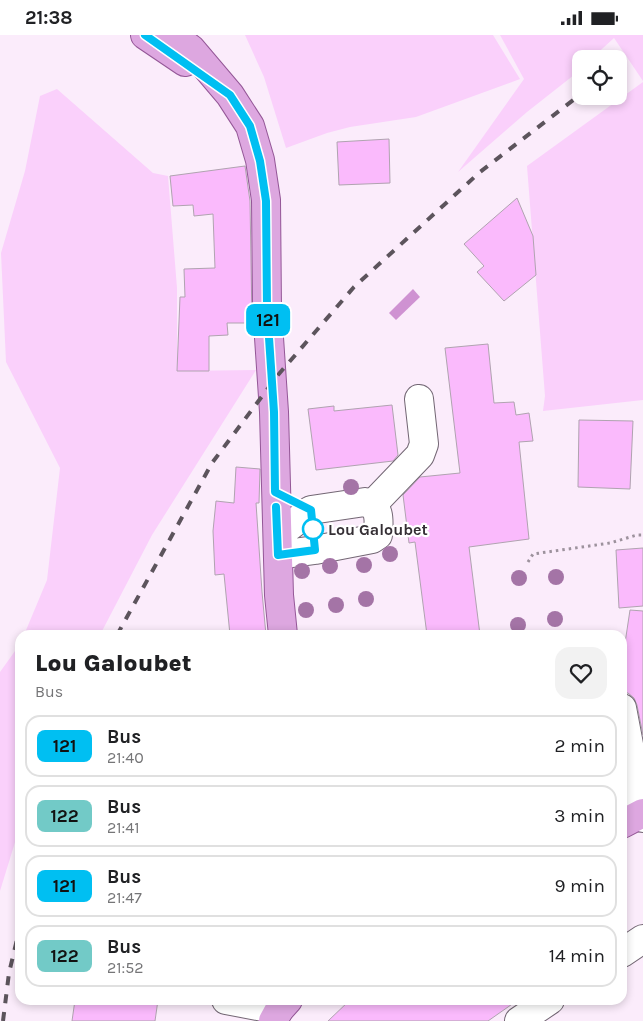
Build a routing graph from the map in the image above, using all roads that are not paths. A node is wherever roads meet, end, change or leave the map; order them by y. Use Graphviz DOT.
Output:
graph roads {
  1 [pos="145,35"];
  2 [pos="184,40"];
  3 [pos="230,95"];
  4 [pos="419,399"];
  5 [pos="275,492"];
  6 [pos="373,504"];
  7 [pos="311,510"];
  8 [pos="278,545"];
  9 [pos="315,550"];
  10 [pos="282,630"];
  11 [pos="627,742"];
  12 [pos="638,817"];
  13 [pos="643,939"];
  14 [pos="627,950"];
  15 [pos="253,1005"];
  16 [pos="543,1005"];
  17 [pos="280,1010"];
  18 [pos="519,1021"];
  1 -- 3 [label="main road"];
  2 -- 3 [label="main road"];
  3 -- 5 [label="main road"];
  4 -- 6 [label="street"];
  5 -- 7 [label="street"];
  5 -- 8 [label="main road"];
  6 -- 7 [label="street"];
  6 -- 9 [label="street"];
  7 -- 8 [label="street"];
  7 -- 9 [label="street"];
  8 -- 9 [label="street"];
  8 -- 10 [label="main road"];
  11 -- 12 [label="street"];
  13 -- 14 [label="street"];
  15 -- 17 [label="street"];
  16 -- 18 [label="street"];
}
